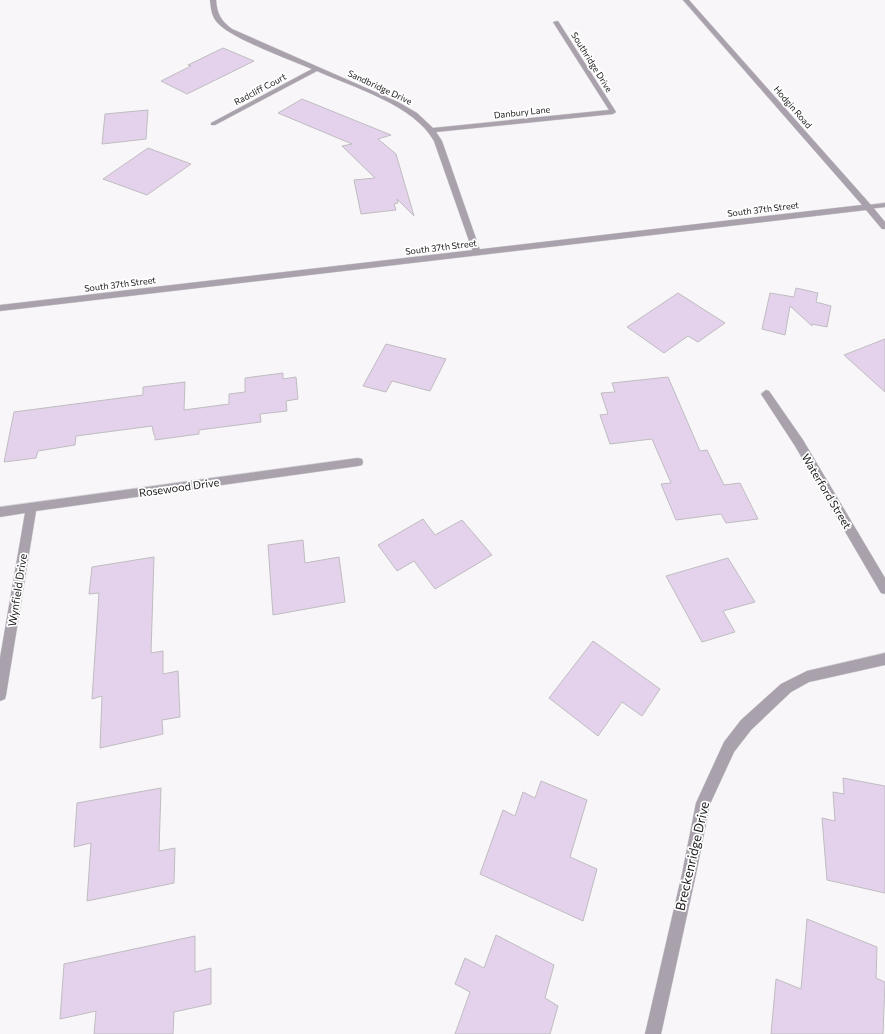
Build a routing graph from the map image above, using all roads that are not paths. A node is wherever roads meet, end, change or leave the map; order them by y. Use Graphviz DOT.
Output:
graph roads {
  1 [pos="213,0"];
  2 [pos="686,0"];
  3 [pos="556,22"];
  4 [pos="317,69"];
  5 [pos="613,112"];
  6 [pos="213,124"];
  7 [pos="432,130"];
  8 [pos="885,205"];
  9 [pos="868,207"];
  10 [pos="885,227"];
  11 [pos="477,253"];
  12 [pos="0,308"];
  13 [pos="766,394"];
  14 [pos="358,462"];
  15 [pos="30,508"];
  16 [pos="0,512"];
  17 [pos="885,589"];
  18 [pos="885,659"];
  19 [pos="0,695"];
  20 [pos="653,1034"];
  1 -- 4 [label="street, Sandbridge Drive"];
  2 -- 9 [label="street, Hodgin Road"];
  3 -- 5 [label="street, Southridge Drive"];
  4 -- 6 [label="street, Radcliff Court"];
  4 -- 7 [label="street, Sandbridge Drive"];
  5 -- 7 [label="street, Danbury Lane"];
  7 -- 11 [label="street, Sandbridge Drive"];
  8 -- 9 [label="street, South 37th Street"];
  9 -- 10 [label="street, Hodgin Road"];
  9 -- 11 [label="street, South 37th Street"];
  11 -- 12 [label="street, South 37th Street"];
  13 -- 17 [label="street, Waterford Street"];
  14 -- 15 [label="street, Rosewood Drive"];
  15 -- 16 [label="street, Rosewood Drive"];
  15 -- 19 [label="street, Wynfield Drive"];
  18 -- 20 [label="street, Breckenridge Drive"];
}
